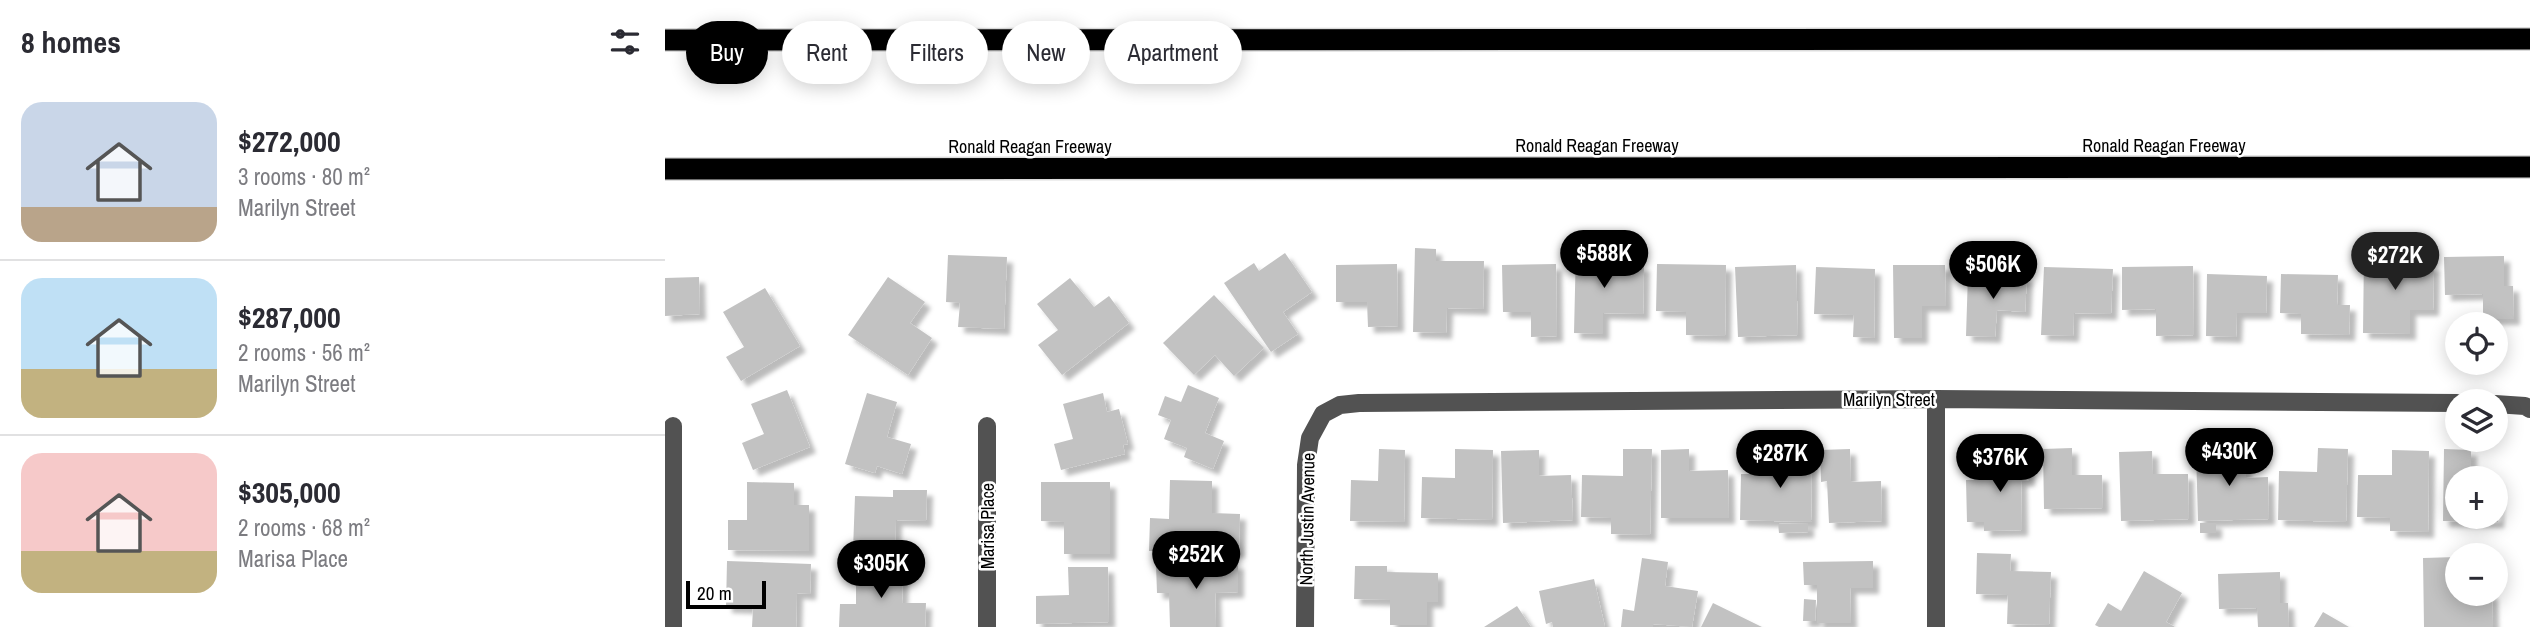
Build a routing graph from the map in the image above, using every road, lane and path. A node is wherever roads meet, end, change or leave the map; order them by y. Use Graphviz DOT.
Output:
graph roads {
  1 [pos="2530,39"];
  2 [pos="665,40"];
  3 [pos="2530,167"];
  4 [pos="665,169"];
  5 [pos="1936,399"];
  6 [pos="2445,403"];
  7 [pos="2508,405"];
  8 [pos="2530,409"];
  9 [pos="1323,414"];
  10 [pos="673,426"];
  11 [pos="987,426"];
  12 [pos="673,627"];
  13 [pos="987,627"];
  14 [pos="1305,627"];
  15 [pos="1936,627"];
  1 -- 2 [label="highway"];
  3 -- 4 [label="highway, Ronald Reagan Freeway"];
  5 -- 6 [label="street, Marilyn Street"];
  5 -- 9 [label="street, Marilyn Street"];
  5 -- 15 [label="street"];
  7 -- 8 [label="street"];
  9 -- 14 [label="street, North Justin Avenue"];
  10 -- 12 [label="street"];
  11 -- 13 [label="street, Marisa Place"];
}
